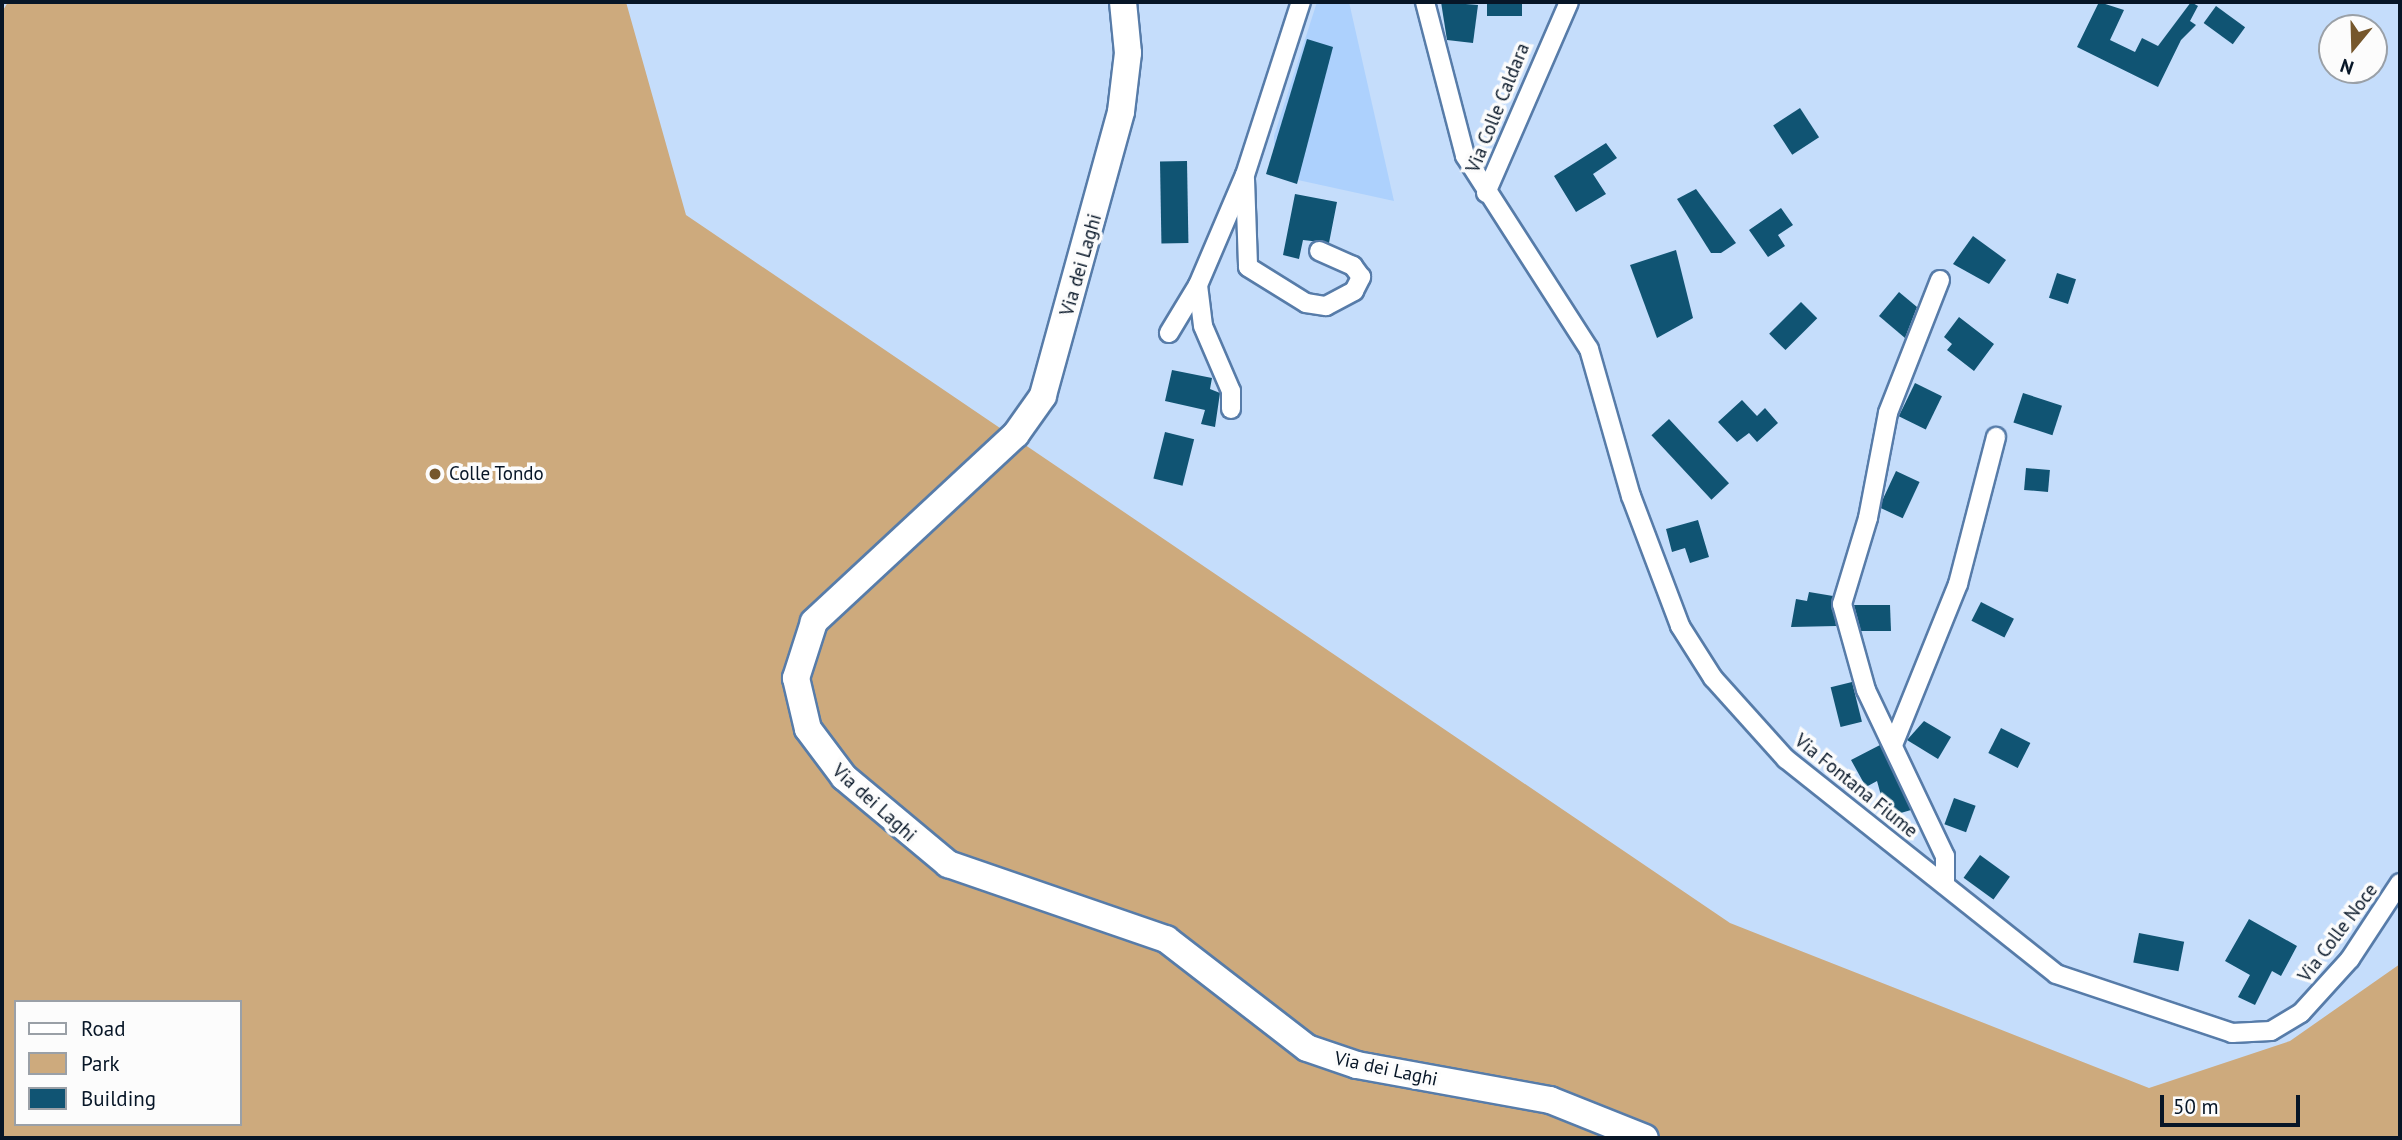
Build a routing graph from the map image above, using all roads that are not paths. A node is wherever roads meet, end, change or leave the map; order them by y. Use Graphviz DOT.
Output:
graph roads {
  1 [pos="1123,2"];
  2 [pos="1301,2"];
  3 [pos="1425,2"];
  4 [pos="1569,2"];
  5 [pos="1245,175"];
  6 [pos="1489,197"];
  7 [pos="1320,251"];
  8 [pos="1940,280"];
  9 [pos="1198,285"];
  10 [pos="1169,333"];
  11 [pos="1231,409"];
  12 [pos="1996,437"];
  13 [pos="1893,745"];
  14 [pos="2400,883"];
  15 [pos="1945,884"];
  16 [pos="2232,1033"];
  17 [pos="1645,1138"];
  1 -- 17 [label="main road, Via dei Laghi"];
  2 -- 5 [label="street"];
  3 -- 6 [label="street, Via Fontana Fiume"];
  4 -- 6 [label="street, Via Colle Caldara"];
  5 -- 7 [label="street"];
  5 -- 9 [label="street"];
  6 -- 15 [label="street, Via Fontana Fiume"];
  8 -- 13 [label="street"];
  9 -- 10 [label="street"];
  9 -- 11 [label="street"];
  12 -- 13 [label="street"];
  13 -- 15 [label="street"];
  14 -- 16 [label="street, Via Colle Noce"];
  15 -- 16 [label="street, Via Fontana Fiume"];
}
